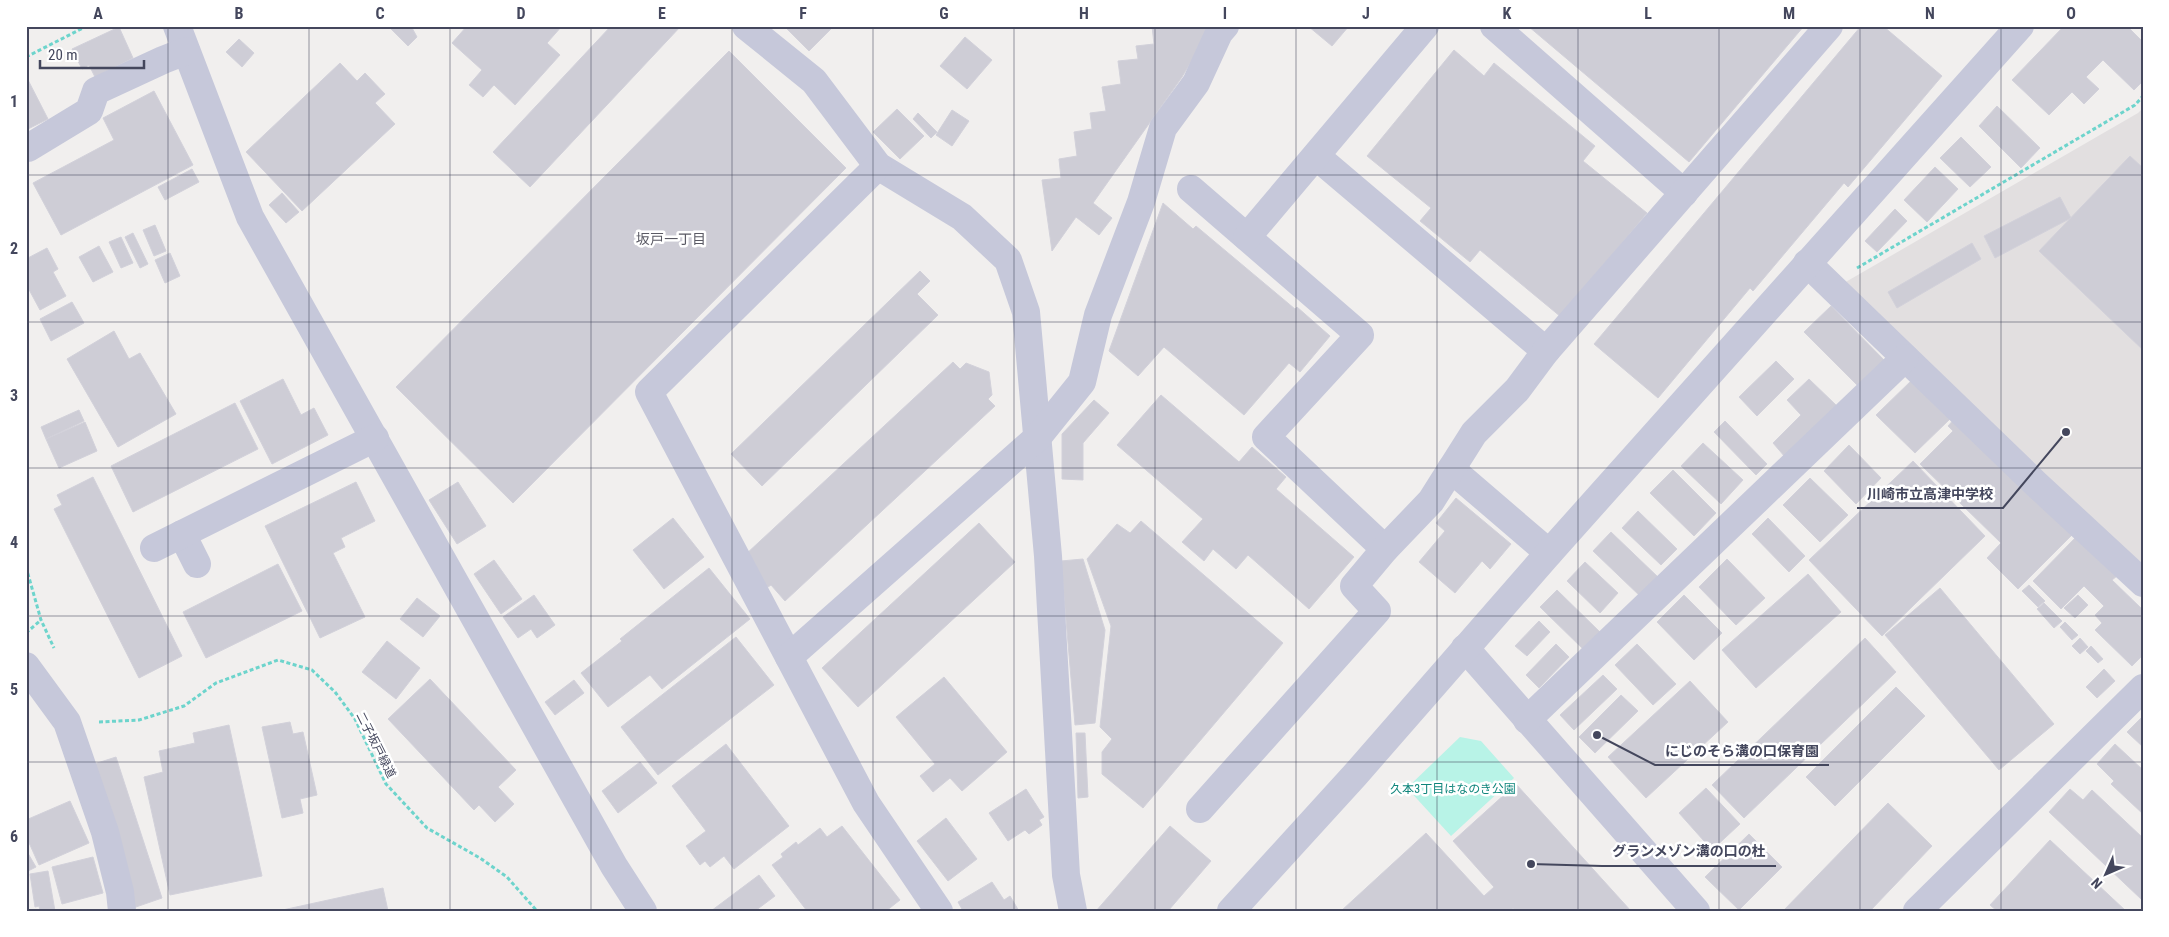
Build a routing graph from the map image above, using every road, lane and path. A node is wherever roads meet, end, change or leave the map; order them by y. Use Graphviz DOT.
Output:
graph roads {
  1 [pos="87,26"];
  2 [pos="177,26"];
  3 [pos="746,26"];
  4 [pos="1224,26"];
  5 [pos="1425,26"];
  6 [pos="1494,26"];
  7 [pos="1829,26"];
  8 [pos="2020,26"];
  9 [pos="186,51"];
  10 [pos="26,57"];
  11 [pos="2143,96"];
  12 [pos="28,148"];
  13 [pos="1316,156"];
  14 [pos="878,166"];
  15 [pos="1191,189"];
  16 [pos="1684,193"];
  17 [pos="1247,237"];
  18 [pos="1807,263"];
  19 [pos="1829,284"];
  20 [pos="1546,351"];
  21 [pos="1905,358"];
  22 [pos="375,438"];
  23 [pos="1038,438"];
  24 [pos="1451,469"];
  25 [pos="182,534"];
  26 [pos="154,548"];
  27 [pos="1385,549"];
  28 [pos="1549,553"];
  29 [pos="197,564"];
  30 [pos="26,567"];
  31 [pos="2143,583"];
  32 [pos="40,620"];
  33 [pos="26,633"];
  34 [pos="1466,648"];
  35 [pos="57,654"];
  36 [pos="789,657"];
  37 [pos="26,666"];
  38 [pos="2143,688"];
  39 [pos="1527,720"];
  40 [pos="91,722"];
  41 [pos="1200,809"];
  42 [pos="122,911"];
  43 [pos="537,911"];
  44 [pos="643,911"];
  45 [pos="939,911"];
  46 [pos="1073,911"];
  47 [pos="1231,911"];
  48 [pos="1696,911"];
  49 [pos="1917,911"];
  1 -- 10 [label="path"];
  2 -- 9 [label="street"];
  3 -- 14 [label="street"];
  4 -- 23 [label="street"];
  5 -- 13 [label="street"];
  6 -- 16 [label="street"];
  7 -- 16 [label="street"];
  8 -- 18 [label="street"];
  9 -- 12 [label="street"];
  9 -- 22 [label="street"];
  11 -- 19 [label="path"];
  13 -- 17 [label="street"];
  13 -- 20 [label="street"];
  14 -- 23 [label="street"];
  14 -- 36 [label="street"];
  15 -- 17 [label="street"];
  16 -- 20 [label="street"];
  17 -- 27 [label="street"];
  18 -- 19 [label="street"];
  18 -- 28 [label="street"];
  19 -- 21 [label="street"];
  20 -- 24 [label="street"];
  21 -- 31 [label="street"];
  21 -- 39 [label="street"];
  22 -- 25 [label="street"];
  22 -- 44 [label="street"];
  23 -- 36 [label="street"];
  23 -- 46 [label="street"];
  24 -- 27 [label="street"];
  24 -- 28 [label="street"];
  25 -- 26 [label="street"];
  25 -- 29 [label="street"];
  27 -- 41 [label="street"];
  28 -- 34 [label="street"];
  30 -- 32 [label="path"];
  32 -- 33 [label="path"];
  32 -- 35 [label="path"];
  34 -- 39 [label="street"];
  34 -- 47 [label="street"];
  36 -- 45 [label="street"];
  37 -- 42 [label="street"];
  38 -- 49 [label="street"];
  39 -- 48 [label="street"];
  40 -- 43 [label="path, 二子坂戸緑道"];
}
